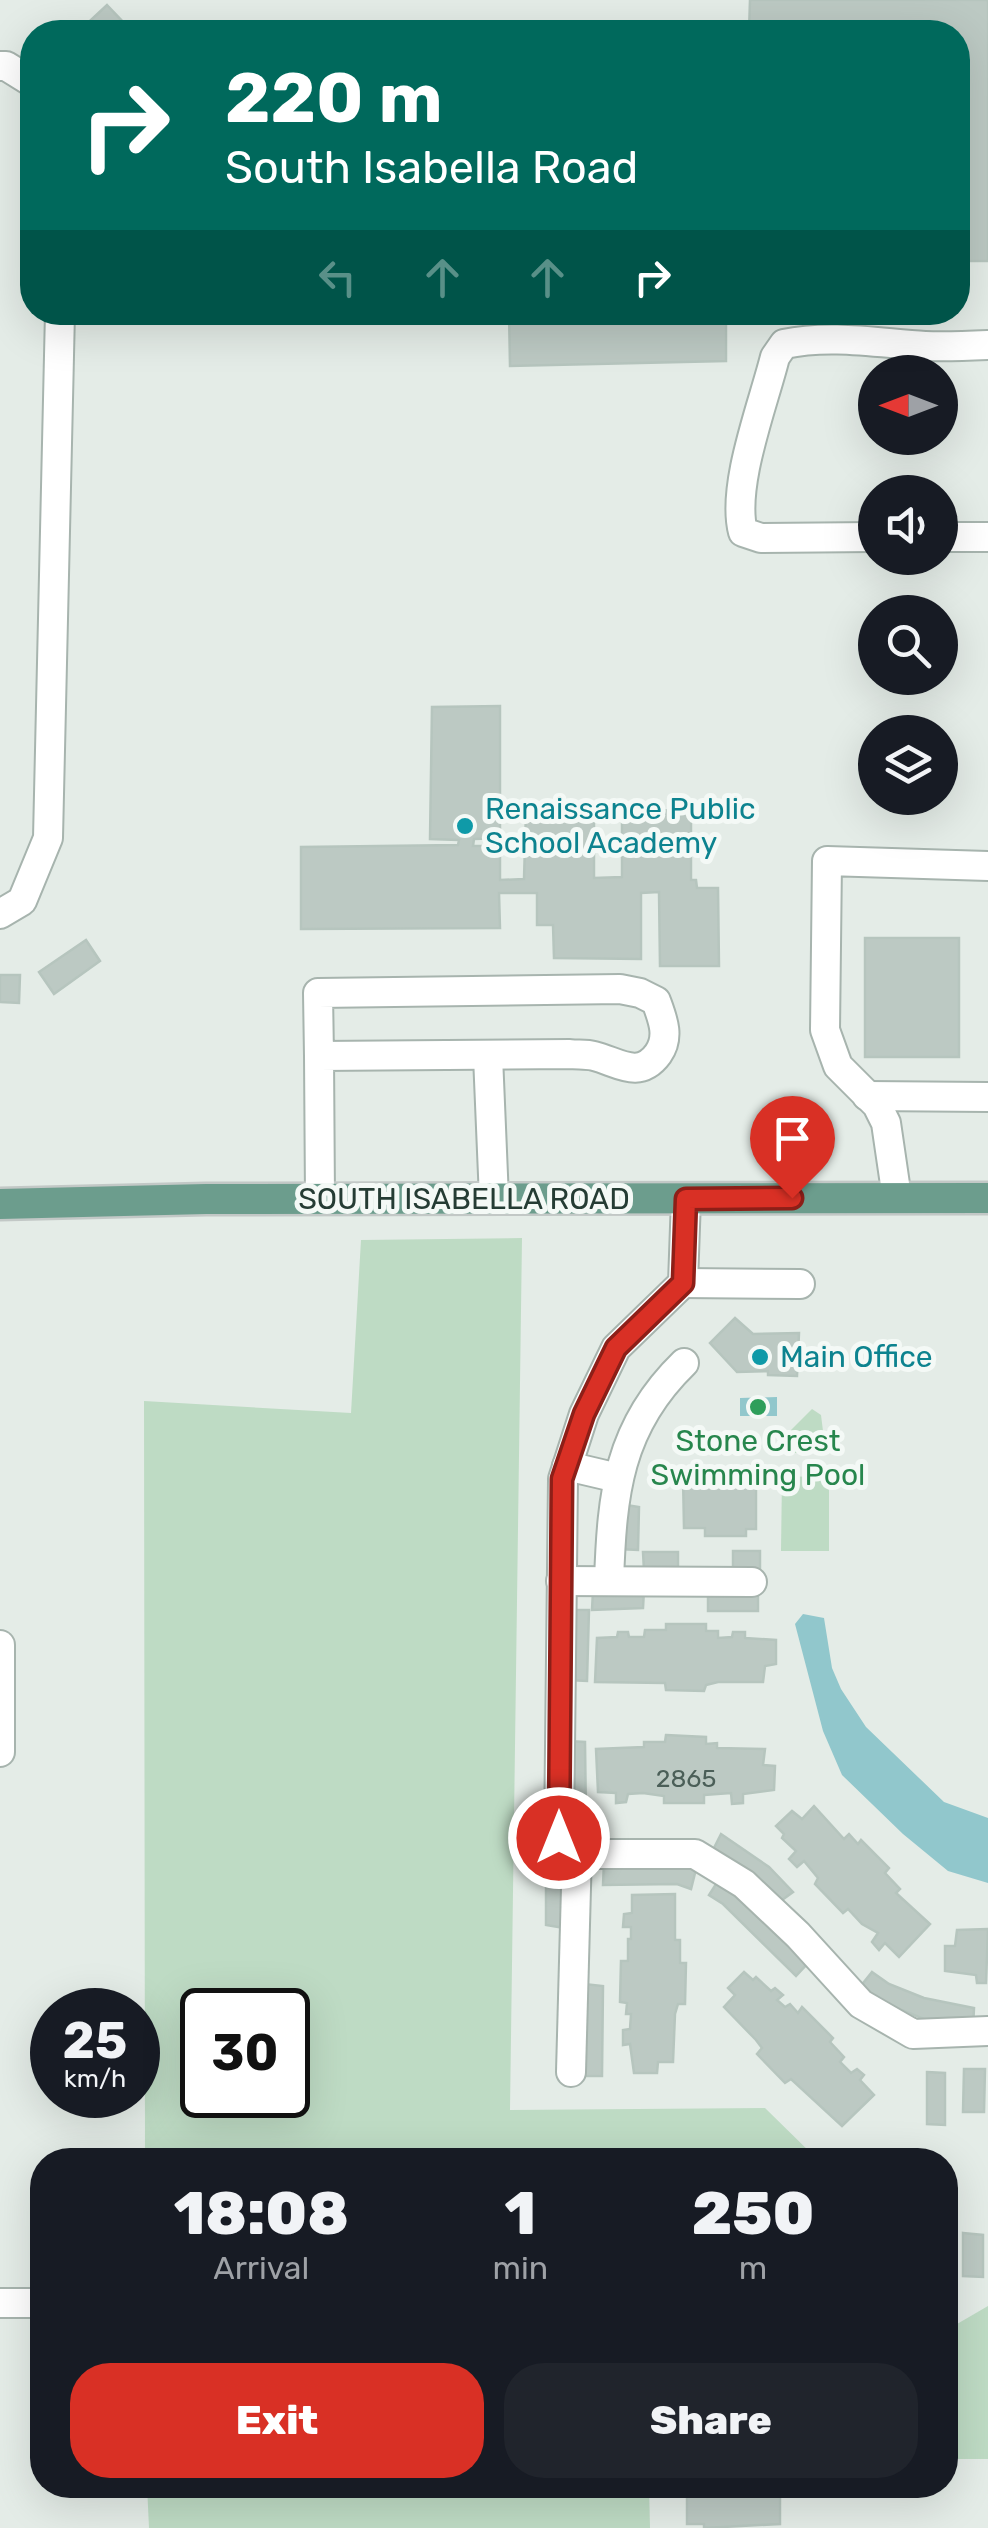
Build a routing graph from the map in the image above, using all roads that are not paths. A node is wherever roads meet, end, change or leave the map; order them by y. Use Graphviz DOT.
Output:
graph roads {
  1 [pos="60,325"];
  2 [pos="988,345"];
  3 [pos="958,537"];
  4 [pos="988,537"];
  5 [pos="858,538"];
  6 [pos="988,866"];
  7 [pos="0,914"];
  8 [pos="319,1056"];
  9 [pos="488,1056"];
  10 [pos="867,1096"];
  11 [pos="988,1097"];
  12 [pos="320,1198"];
  13 [pos="494,1198"];
  14 [pos="897,1198"];
  15 [pos="988,1198"];
  16 [pos="686,1199"];
  17 [pos="0,1204"];
  18 [pos="683,1283"];
  19 [pos="800,1284"];
  20 [pos="684,1363"];
  21 [pos="567,1466"];
  22 [pos="618,1478"];
  23 [pos="561,1581"];
  24 [pos="609,1581"];
  25 [pos="752,1582"];
  26 [pos="0,1645"];
  27 [pos="0,1752"];
  28 [pos="568,1844"];
  29 [pos="988,2031"];
  30 [pos="571,2072"];
  31 [pos="30,2302"];
  32 [pos="0,2303"];
  1 -- 7 [label="street"];
  2 -- 5 [label="street"];
  3 -- 4 [label="street"];
  6 -- 10 [label="street"];
  8 -- 9 [label="street"];
  8 -- 9 [label="street"];
  8 -- 12 [label="street"];
  9 -- 13 [label="street"];
  10 -- 11 [label="street"];
  10 -- 14 [label="street"];
  12 -- 13 [label="main road, SOUTH ISABELLA ROAD"];
  12 -- 17 [label="main road, SOUTH ISABELLA ROAD"];
  13 -- 16 [label="main road, SOUTH ISABELLA ROAD"];
  14 -- 15 [label="main road, SOUTH ISABELLA ROAD"];
  14 -- 16 [label="main road, SOUTH ISABELLA ROAD"];
  16 -- 18 [label="street"];
  18 -- 19 [label="street"];
  18 -- 21 [label="street"];
  20 -- 22 [label="street"];
  21 -- 22 [label="street"];
  21 -- 23 [label="street"];
  22 -- 24 [label="street"];
  23 -- 24 [label="street"];
  23 -- 28 [label="street"];
  24 -- 25 [label="street"];
  26 -- 27 [label="street"];
  28 -- 29 [label="street"];
  28 -- 30 [label="street"];
  31 -- 32 [label="street"];
}
